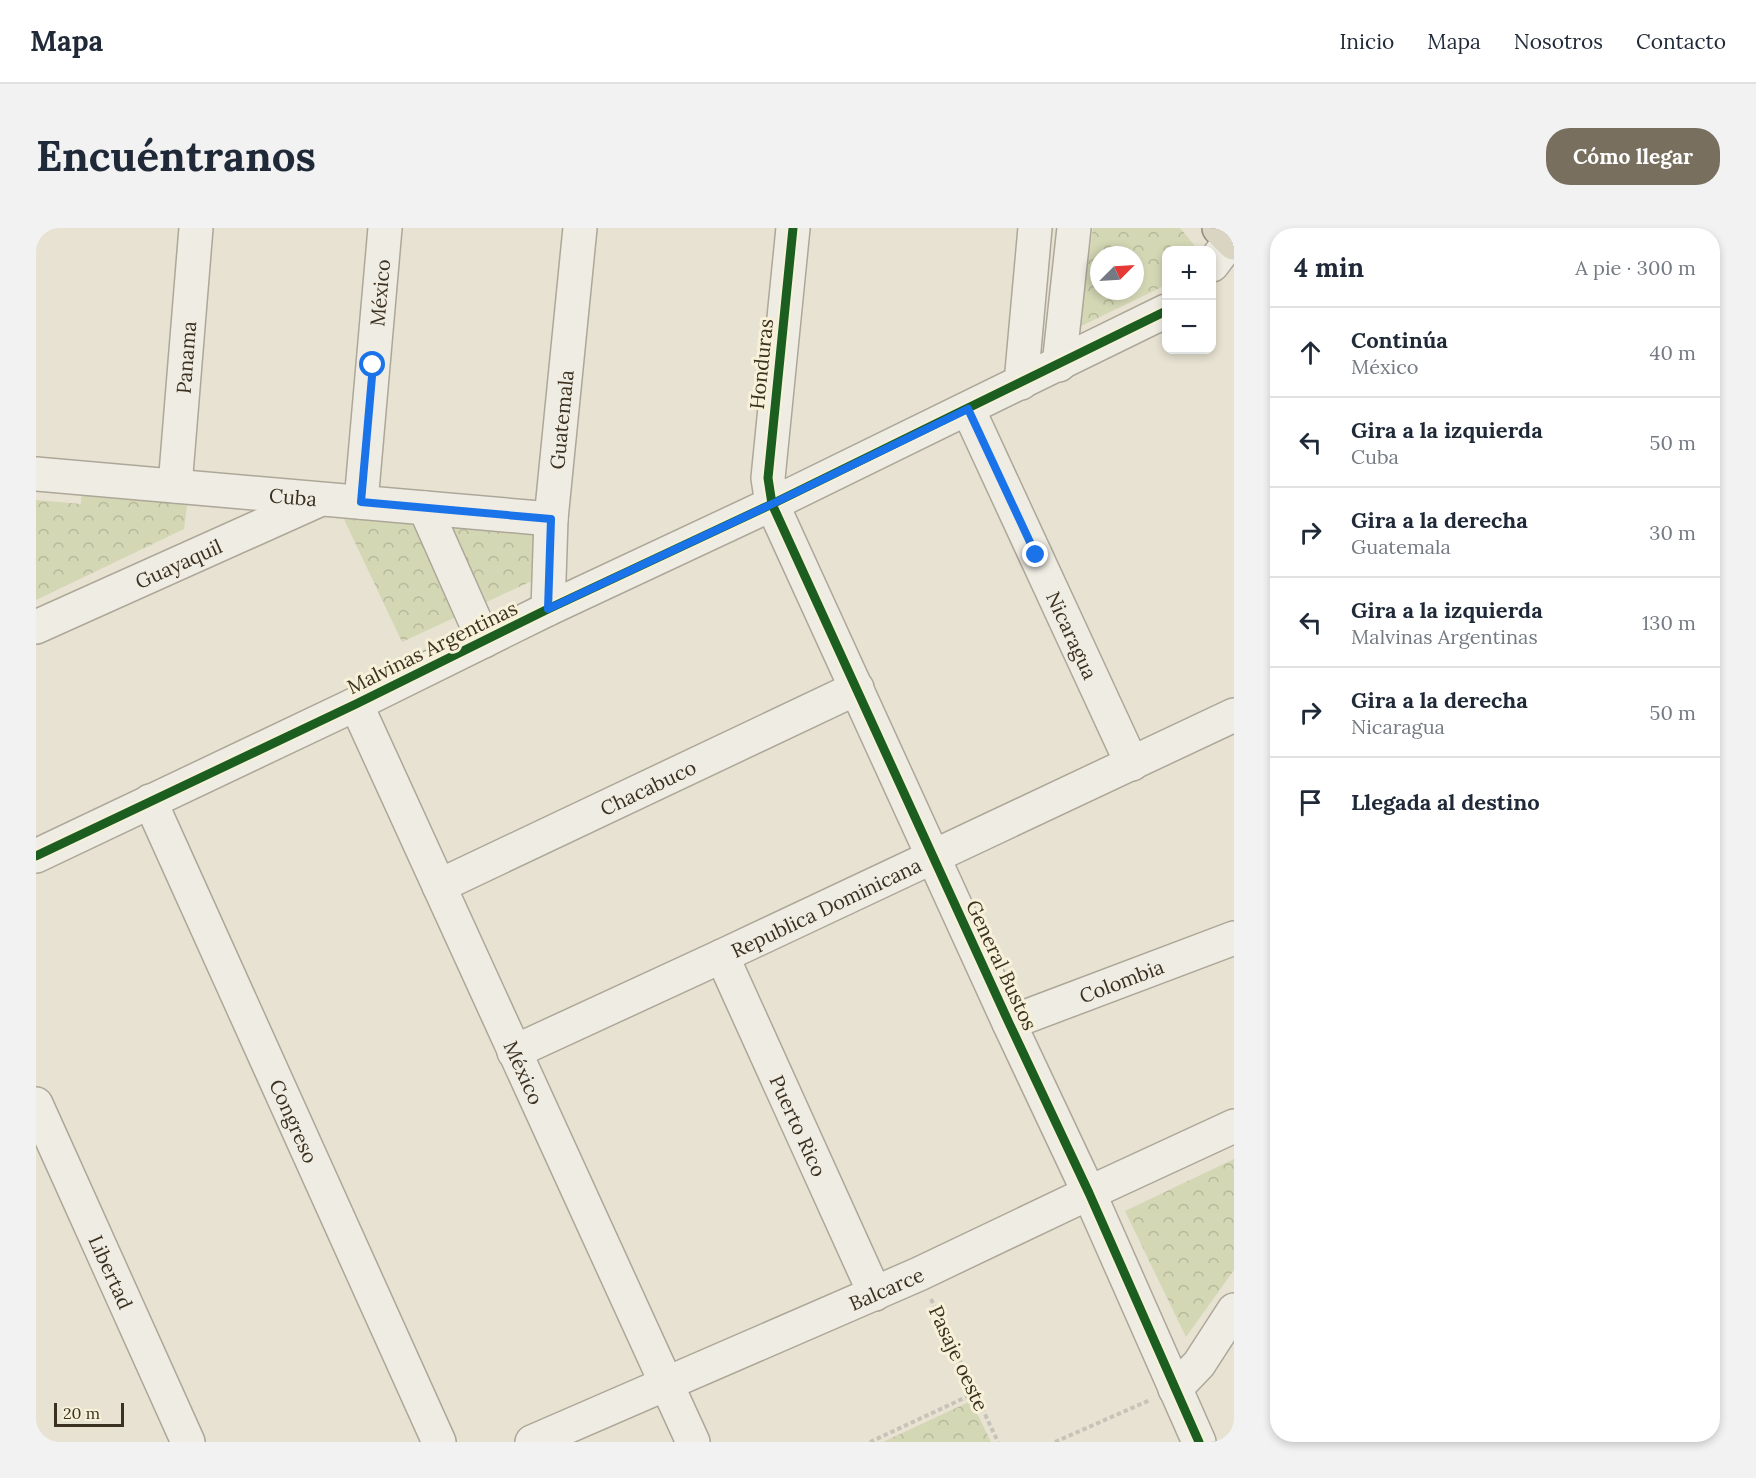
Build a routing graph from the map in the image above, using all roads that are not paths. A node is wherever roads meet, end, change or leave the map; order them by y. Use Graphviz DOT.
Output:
graph roads {
  1 [pos="196,228"];
  2 [pos="385,228"];
  3 [pos="580,228"];
  4 [pos="794,228"];
  5 [pos="1035,228"];
  6 [pos="1074,228"];
  7 [pos="1234,275"];
  8 [pos="1216,286"];
  9 [pos="1162,314"];
  10 [pos="1059,365"];
  11 [pos="1021,383"];
  12 [pos="968,409"];
  13 [pos="36,474"];
  14 [pos="175,486"];
  15 [pos="321,499"];
  16 [pos="361,502"];
  17 [pos="772,504"];
  18 [pos="425,508"];
  19 [pos="551,519"];
  20 [pos="548,609"];
  21 [pos="36,627"];
  22 [pos="484,641"];
  23 [pos="856,688"];
  24 [pos="356,704"];
  25 [pos="1234,715"];
  26 [pos="1132,764"];
  27 [pos="150,801"];
  28 [pos="36,856"];
  29 [pos="933,857"];
  30 [pos="439,886"];
  31 [pos="1234,938"];
  32 [pos="722,956"];
  33 [pos="1008,1023"];
  34 [pos="514,1052"];
  35 [pos="36,1104"];
  36 [pos="1234,1126"];
  37 [pos="1089,1193"];
  38 [pos="875,1294"];
  39 [pos="1234,1310"];
  40 [pos="666,1384"];
  41 [pos="1175,1389"];
  42 [pos="188,1442"];
  43 [pos="439,1442"];
  44 [pos="532,1442"];
  45 [pos="693,1442"];
  46 [pos="1199,1442"];
  1 -- 14 [label="street, Panama"];
  2 -- 16 [label="street, México"];
  3 -- 19 [label="street, Guatemala"];
  4 -- 17 [label="street, Honduras"];
  5 -- 11 [label="street"];
  6 -- 10 [label="street"];
  7 -- 8 [label="street"];
  9 -- 10 [label="street, Malvinas Argentinas"];
  10 -- 11 [label="street, Malvinas Argentinas"];
  11 -- 12 [label="street, Malvinas Argentinas"];
  12 -- 17 [label="street, Malvinas Argentinas"];
  12 -- 26 [label="street, Nicaragua"];
  13 -- 14 [label="street, Cuba"];
  14 -- 15 [label="street, Cuba"];
  15 -- 16 [label="street, Cuba"];
  15 -- 21 [label="street, Guayaquil"];
  16 -- 18 [label="street, Cuba"];
  17 -- 20 [label="street, Malvinas Argentinas"];
  17 -- 23 [label="street, General Bustos"];
  18 -- 19 [label="street, Cuba"];
  18 -- 22 [label="street"];
  19 -- 20 [label="street, Guatemala"];
  20 -- 22 [label="street, Malvinas Argentinas"];
  22 -- 24 [label="street, Malvinas Argentinas"];
  23 -- 29 [label="street, General Bustos"];
  23 -- 30 [label="street, Chacabuco"];
  24 -- 27 [label="street, Malvinas Argentinas"];
  24 -- 30 [label="street, México"];
  25 -- 26 [label="street, Republica Dominicana"];
  26 -- 29 [label="street, Republica Dominicana"];
  27 -- 28 [label="street, Malvinas Argentinas"];
  27 -- 43 [label="street, Congreso"];
  29 -- 32 [label="street, Republica Dominicana"];
  29 -- 33 [label="street, General Bustos"];
  30 -- 34 [label="street, México"];
  31 -- 33 [label="street, Colombia"];
  32 -- 34 [label="street, Republica Dominicana"];
  32 -- 38 [label="street, Puerto Rico"];
  33 -- 37 [label="street, General Bustos"];
  34 -- 40 [label="street, México"];
  35 -- 42 [label="street, Libertad"];
  36 -- 37 [label="street, Balcarce"];
  37 -- 38 [label="street, Balcarce"];
  37 -- 41 [label="street, General Bustos"];
  38 -- 40 [label="street, Balcarce"];
  39 -- 41 [label="street"];
  40 -- 44 [label="street, Balcarce"];
  40 -- 45 [label="street, México"];
  41 -- 46 [label="street, General Bustos"];
}
